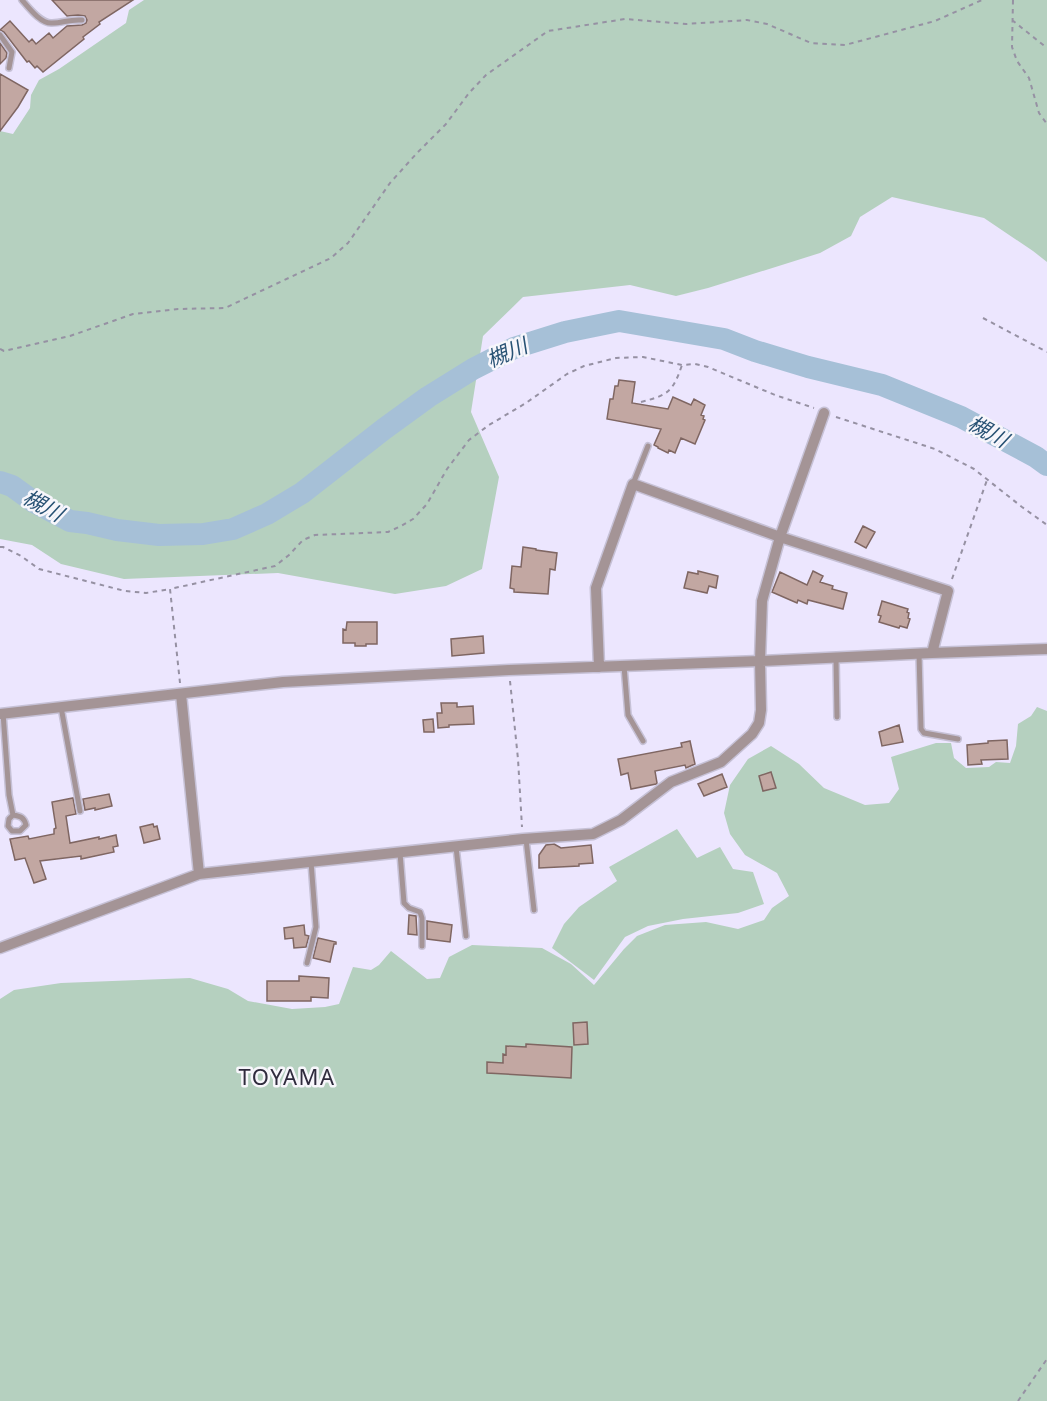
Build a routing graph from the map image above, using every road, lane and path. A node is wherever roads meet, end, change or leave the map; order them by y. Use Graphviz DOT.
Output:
graph roads {
  1 [pos="21,0"];
  2 [pos="982,0"];
  3 [pos="1013,0"];
  4 [pos="82,20"];
  5 [pos="1012,20"];
  6 [pos="0,35"];
  7 [pos="1047,48"];
  8 [pos="9,68"];
  9 [pos="1047,124"];
  10 [pos="983,318"];
  11 [pos="0,349"];
  12 [pos="1047,352"];
  13 [pos="682,365"];
  14 [pos="641,402"];
  15 [pos="824,413"];
  16 [pos="648,446"];
  17 [pos="987,480"];
  18 [pos="633,484"];
  19 [pos="1047,525"];
  20 [pos="780,537"];
  21 [pos="0,547"];
  22 [pos="170,589"];
  23 [pos="948,591"];
  24 [pos="1047,649"];
  25 [pos="932,653"];
  26 [pos="919,654"];
  27 [pos="836,658"];
  28 [pos="760,662"];
  29 [pos="624,666"];
  30 [pos="599,667"];
  31 [pos="509,670"];
  32 [pos="181,694"];
  33 [pos="62,707"];
  34 [pos="2,714"];
  35 [pos="837,717"];
  36 [pos="958,739"];
  37 [pos="643,741"];
  38 [pos="80,811"];
  39 [pos="13,815"];
  40 [pos="525,839"];
  41 [pos="456,847"];
  42 [pos="399,852"];
  43 [pos="311,862"];
  44 [pos="199,874"];
  45 [pos="534,910"];
  46 [pos="466,936"];
  47 [pos="422,946"];
  48 [pos="0,948"];
  49 [pos="308,963"];
  50 [pos="1047,1359"];
  51 [pos="1018,1401"];
  1 -- 4 [label="lane"];
  2 -- 11 [label="path"];
  3 -- 5 [label="path"];
  5 -- 7 [label="path"];
  5 -- 9 [label="path"];
  6 -- 8 [label="lane"];
  10 -- 12 [label="path"];
  13 -- 14 [label="path"];
  13 -- 15 [label="path"];
  13 -- 22 [label="path"];
  15 -- 17 [label="path"];
  15 -- 20 [label="street"];
  16 -- 18 [label="lane"];
  17 -- 19 [label="path"];
  17 -- 23 [label="path"];
  18 -- 20 [label="street"];
  18 -- 30 [label="street"];
  20 -- 23 [label="street"];
  20 -- 28 [label="street"];
  21 -- 22 [label="path"];
  22 -- 32 [label="path"];
  23 -- 25 [label="street"];
  24 -- 25 [label="street"];
  25 -- 26 [label="street"];
  26 -- 27 [label="street"];
  26 -- 36 [label="lane"];
  27 -- 28 [label="street"];
  27 -- 35 [label="lane"];
  28 -- 29 [label="street"];
  28 -- 40 [label="street"];
  29 -- 30 [label="street"];
  29 -- 37 [label="lane"];
  30 -- 31 [label="street"];
  31 -- 32 [label="street"];
  31 -- 40 [label="path"];
  32 -- 33 [label="street"];
  32 -- 44 [label="street"];
  33 -- 34 [label="street"];
  33 -- 38 [label="lane"];
  34 -- 39 [label="lane"];
  40 -- 41 [label="street"];
  40 -- 45 [label="lane"];
  41 -- 42 [label="street"];
  41 -- 46 [label="lane"];
  42 -- 43 [label="street"];
  42 -- 47 [label="lane"];
  43 -- 44 [label="street"];
  43 -- 49 [label="lane"];
  44 -- 48 [label="street"];
  50 -- 51 [label="path"];
}
